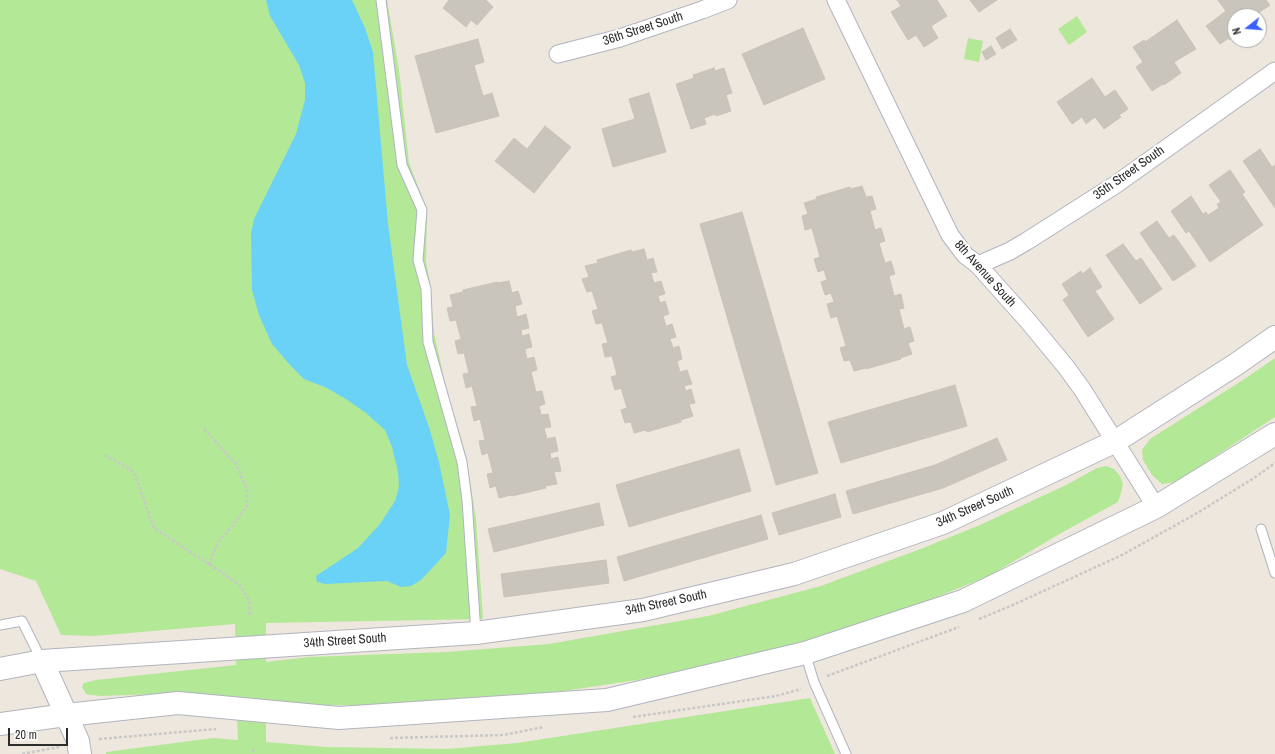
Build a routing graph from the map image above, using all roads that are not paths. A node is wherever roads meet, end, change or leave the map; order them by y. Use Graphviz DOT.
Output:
graph roads {
  1 [pos="381,0"];
  2 [pos="728,0"];
  3 [pos="836,0"];
  4 [pos="558,54"];
  5 [pos="1275,71"];
  6 [pos="978,265"];
  7 [pos="1275,337"];
  8 [pos="1275,434"];
  9 [pos="1116,441"];
  10 [pos="1156,507"];
  11 [pos="1261,529"];
  12 [pos="1275,573"];
  13 [pos="0,625"];
  14 [pos="476,633"];
  15 [pos="805,653"];
  16 [pos="42,661"];
  17 [pos="0,668"];
  18 [pos="66,715"];
  19 [pos="0,724"];
  20 [pos="80,754"];
  21 [pos="846,754"];
  1 -- 14 [label="lane"];
  2 -- 4 [label="street, 36th Street South"];
  3 -- 6 [label="street, 8th Avenue South"];
  5 -- 6 [label="street, 35th Street South"];
  6 -- 9 [label="street, 8th Avenue South"];
  7 -- 9 [label="main road, 34th Street South"];
  8 -- 10 [label="main road"];
  9 -- 10 [label="street, 8th Avenue South"];
  9 -- 14 [label="main road, 34th Street South"];
  10 -- 15 [label="main road"];
  11 -- 12 [label="lane"];
  13 -- 16 [label="lane"];
  14 -- 16 [label="main road, 34th Street South"];
  15 -- 18 [label="main road"];
  15 -- 21 [label="lane"];
  16 -- 17 [label="main road, 34th Street South"];
  16 -- 18 [label="main road"];
  18 -- 19 [label="main road"];
  18 -- 20 [label="main road"];
}
